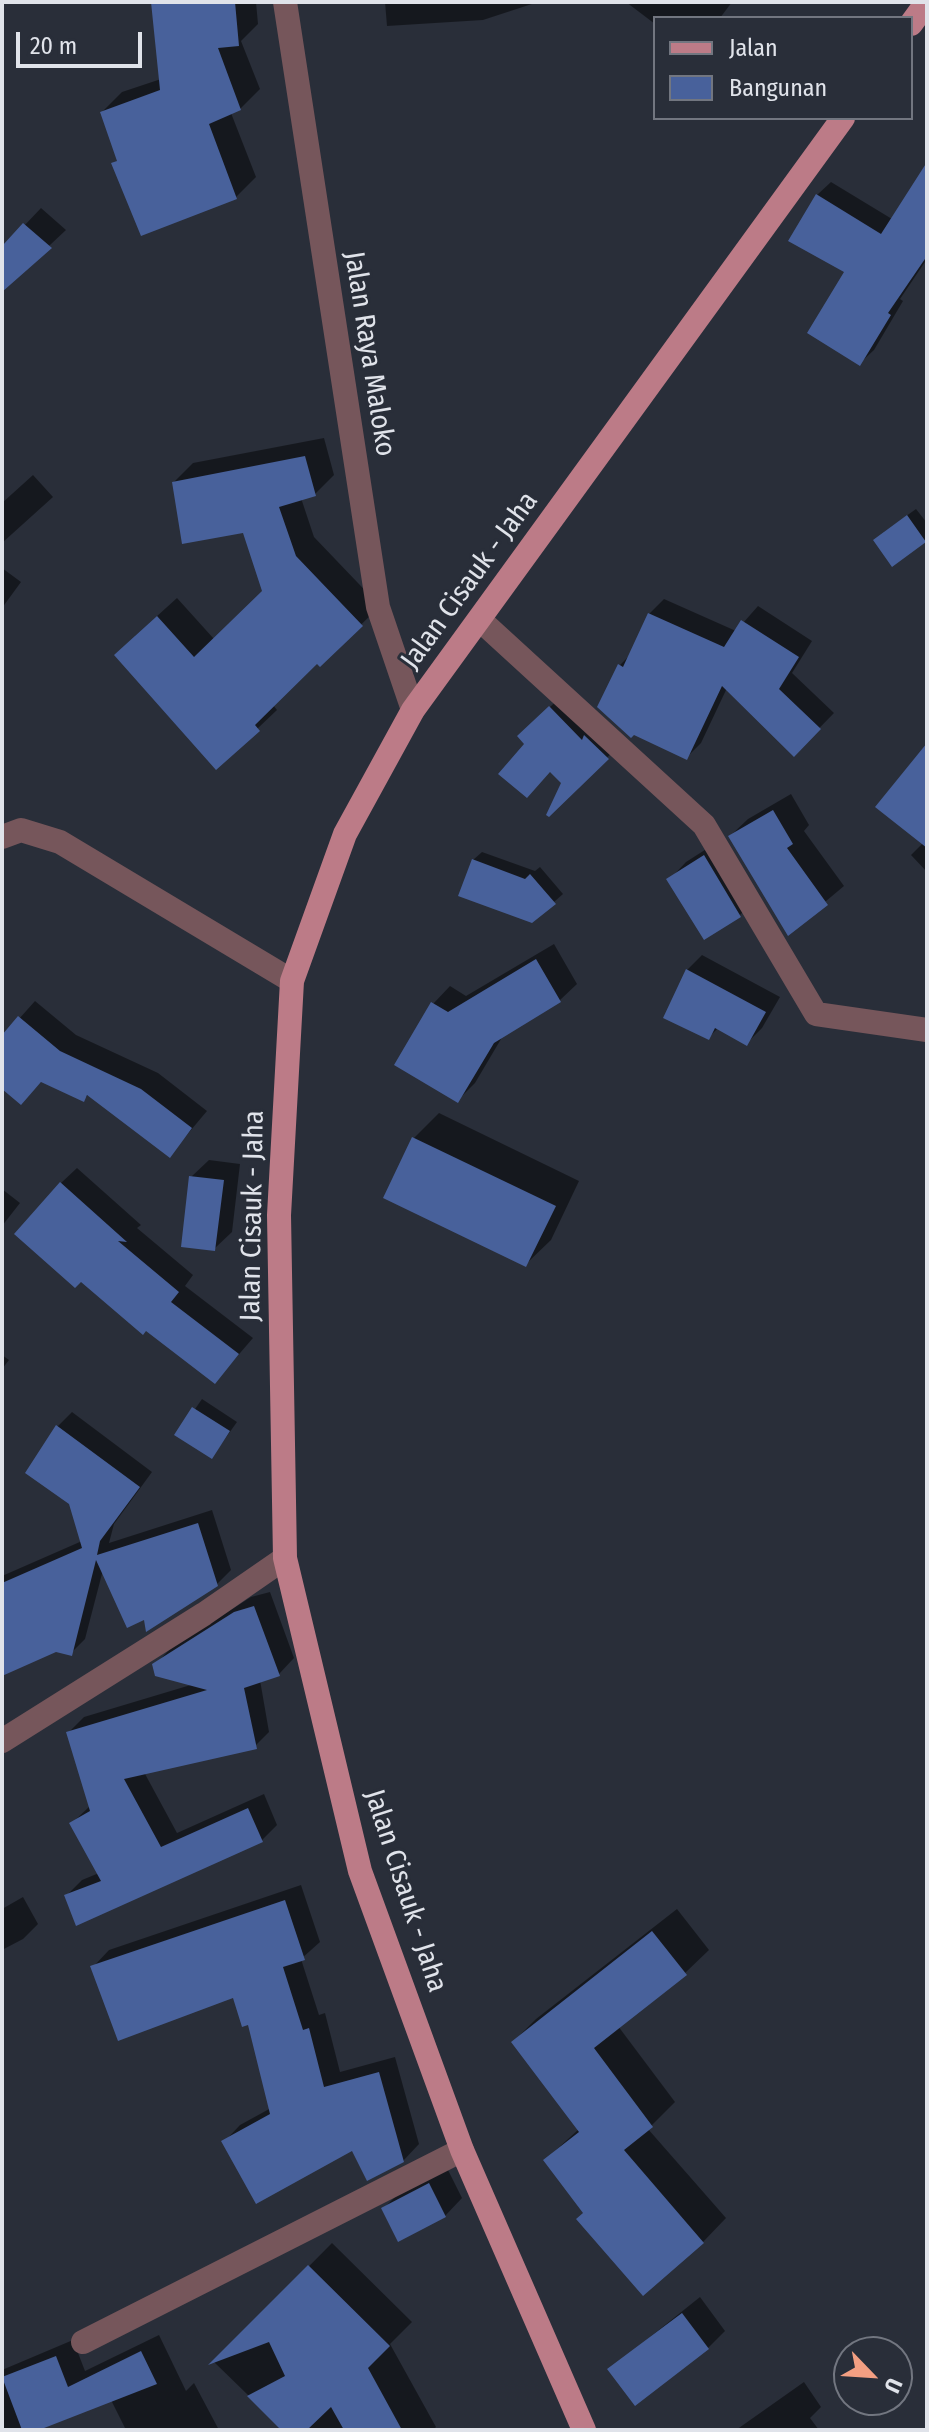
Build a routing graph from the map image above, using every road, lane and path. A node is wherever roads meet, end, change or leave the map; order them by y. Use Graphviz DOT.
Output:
graph roads {
  1 [pos="285,2"];
  2 [pos="927,2"];
  3 [pos="913,21"];
  4 [pos="842,120"];
  5 [pos="480,620"];
  6 [pos="413,710"];
  7 [pos="2,837"];
  8 [pos="292,981"];
  9 [pos="927,1030"];
  10 [pos="285,1558"];
  11 [pos="2,1741"];
  12 [pos="462,2150"];
  13 [pos="83,2342"];
  14 [pos="584,2430"];
  1 -- 6 [label="street, Jalan Raya Maloko"];
  2 -- 3 [label="main road"];
  4 -- 5 [label="main road, Jalan Cisauk - Jaha"];
  5 -- 6 [label="main road, Jalan Cisauk - Jaha"];
  5 -- 9 [label="street"];
  6 -- 8 [label="main road, Jalan Cisauk - Jaha"];
  7 -- 8 [label="street"];
  8 -- 10 [label="main road, Jalan Cisauk - Jaha"];
  10 -- 11 [label="street"];
  10 -- 12 [label="main road, Jalan Cisauk - Jaha"];
  12 -- 13 [label="street"];
  12 -- 14 [label="main road, Jalan Cisauk - Jaha"];
}
